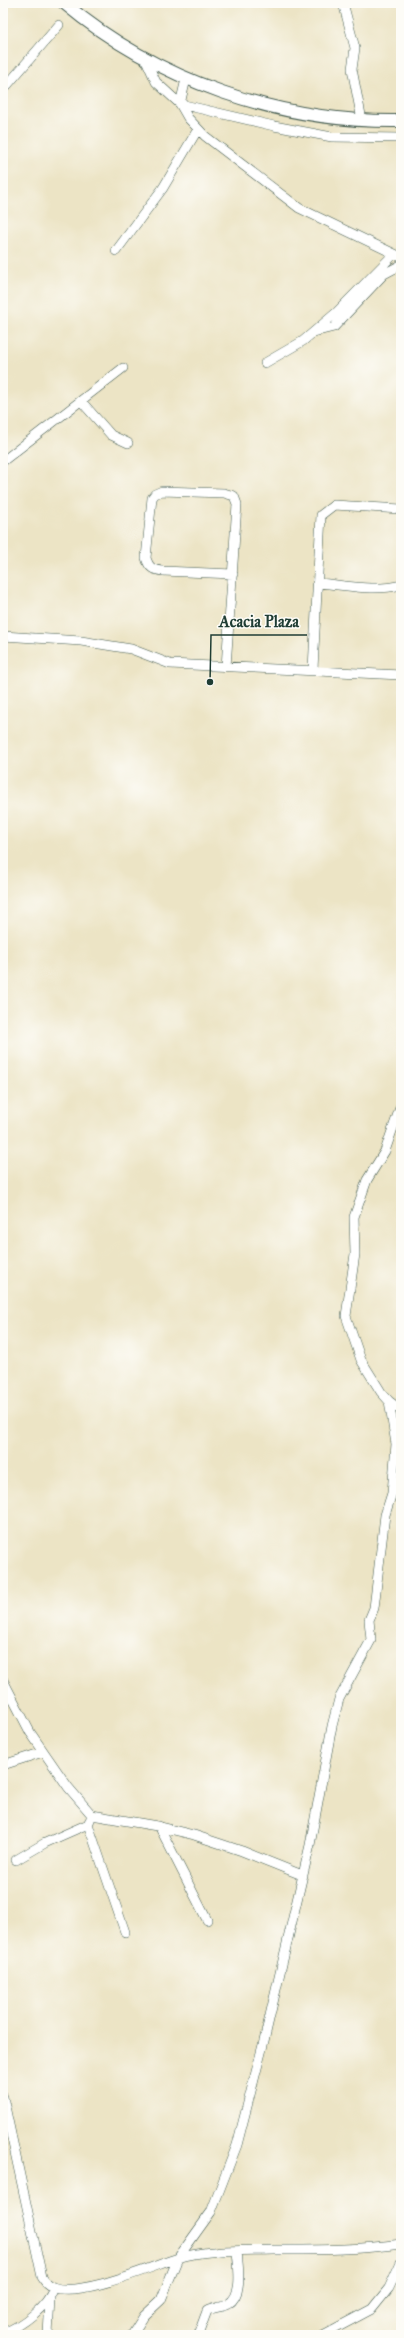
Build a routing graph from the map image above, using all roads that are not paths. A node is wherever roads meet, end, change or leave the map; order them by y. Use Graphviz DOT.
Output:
graph roads {
  1 [pos="64,3"];
  2 [pos="343,3"];
  3 [pos="59,25"];
  4 [pos="146,60"];
  5 [pos="186,79"];
  6 [pos="3,90"];
  7 [pos="180,104"];
  8 [pos="362,120"];
  9 [pos="401,121"];
  10 [pos="198,129"];
  11 [pos="401,138"];
  12 [pos="116,252"];
  13 [pos="398,256"];
  14 [pos="401,265"];
  15 [pos="313,332"];
  16 [pos="265,363"];
  17 [pos="123,368"];
  18 [pos="81,401"];
  19 [pos="128,443"];
  20 [pos="3,461"];
  21 [pos="401,509"];
  22 [pos="233,574"];
  23 [pos="317,583"];
  24 [pos="401,585"];
  25 [pos="3,636"];
  26 [pos="226,667"];
  27 [pos="313,669"];
  28 [pos="401,675"];
  29 [pos="401,1107"];
  30 [pos="389,1401"];
  31 [pos="401,1410"];
  32 [pos="3,1680"];
  33 [pos="44,1752"];
  34 [pos="3,1765"];
  35 [pos="92,1815"];
  36 [pos="88,1824"];
  37 [pos="159,1826"];
  38 [pos="16,1860"];
  39 [pos="302,1875"];
  40 [pos="207,1920"];
  41 [pos="125,1932"];
  42 [pos="3,2097"];
  43 [pos="401,2244"];
  44 [pos="237,2251"];
  45 [pos="178,2258"];
  46 [pos="401,2262"];
  47 [pos="54,2288"];
  48 [pos="50,2298"];
  49 [pos="3,2333"];
  50 [pos="48,2335"];
  51 [pos="132,2335"];
  52 [pos="198,2335"];
  53 [pos="323,2335"];
  1 -- 4 [label="main road"];
  2 -- 8 [label="street"];
  3 -- 6 [label="street"];
  4 -- 5 [label="main road"];
  4 -- 7 [label="street"];
  5 -- 7 [label="street"];
  5 -- 8 [label="main road"];
  7 -- 10 [label="street"];
  7 -- 11 [label="street"];
  8 -- 9 [label="main road"];
  10 -- 12 [label="street"];
  10 -- 13 [label="street"];
  13 -- 15 [label="street"];
  14 -- 15 [label="street"];
  15 -- 16 [label="street"];
  17 -- 18 [label="street"];
  18 -- 19 [label="street"];
  18 -- 20 [label="street"];
  21 -- 23 [label="street"];
  22 -- 22 [label="street"];
  22 -- 26 [label="street"];
  23 -- 24 [label="street"];
  23 -- 27 [label="street"];
  25 -- 26 [label="street"];
  26 -- 27 [label="street"];
  27 -- 28 [label="street"];
  29 -- 30 [label="street"];
  30 -- 31 [label="street"];
  30 -- 39 [label="street"];
  32 -- 33 [label="street"];
  33 -- 34 [label="street"];
  33 -- 35 [label="street"];
  35 -- 36 [label="street"];
  35 -- 37 [label="street"];
  36 -- 38 [label="street"];
  36 -- 41 [label="street"];
  37 -- 39 [label="street"];
  37 -- 40 [label="street"];
  39 -- 45 [label="street"];
  42 -- 47 [label="street"];
  43 -- 44 [label="street"];
  44 -- 45 [label="street"];
  44 -- 52 [label="street"];
  45 -- 47 [label="street"];
  45 -- 51 [label="street"];
  46 -- 53 [label="street"];
  47 -- 48 [label="street"];
  48 -- 49 [label="street"];
  48 -- 50 [label="street"];
}
